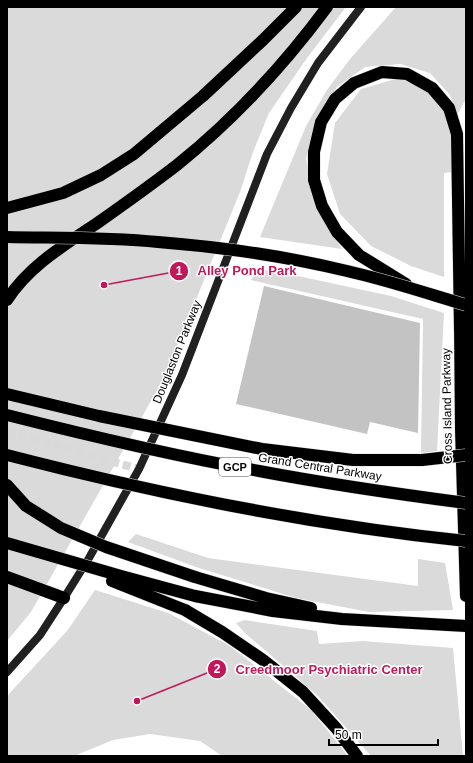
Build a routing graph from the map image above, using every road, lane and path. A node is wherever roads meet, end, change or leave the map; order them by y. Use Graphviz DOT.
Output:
graph roads {
  1 [pos="296,7"];
  2 [pos="327,7"];
  3 [pos="361,7"];
  4 [pos="7,208"];
  5 [pos="466,215"];
  6 [pos="7,237"];
  7 [pos="416,290"];
  8 [pos="7,300"];
  9 [pos="466,305"];
  10 [pos="460,330"];
  11 [pos="7,394"];
  12 [pos="7,415"];
  13 [pos="7,455"];
  14 [pos="466,455"];
  15 [pos="7,484"];
  16 [pos="466,502"];
  17 [pos="466,541"];
  18 [pos="7,544"];
  19 [pos="7,577"];
  20 [pos="466,596"];
  21 [pos="64,598"];
  22 [pos="415,624"];
  23 [pos="466,626"];
  24 [pos="7,672"];
  25 [pos="357,756"];
  1 -- 4 [label="highway"];
  2 -- 8 [label="highway"];
  3 -- 21 [label="main road, Douglaston Parkway"];
  5 -- 10 [label="highway, Cross Island Parkway"];
  6 -- 7 [label="highway, bridge"];
  7 -- 9 [label="highway, bridge"];
  7 -- 10 [label="highway"];
  10 -- 20 [label="highway, Cross Island Parkway"];
  11 -- 14 [label="highway, bridge"];
  12 -- 16 [label="highway, Grand Central Parkway / GCP, bridge"];
  13 -- 17 [label="highway, bridge"];
  15 -- 22 [label="highway, bridge"];
  18 -- 22 [label="highway, bridge"];
  18 -- 25 [label="highway, bridge"];
  19 -- 21 [label="highway"];
  21 -- 24 [label="main road, Douglaston Parkway"];
  22 -- 23 [label="highway"];
}
